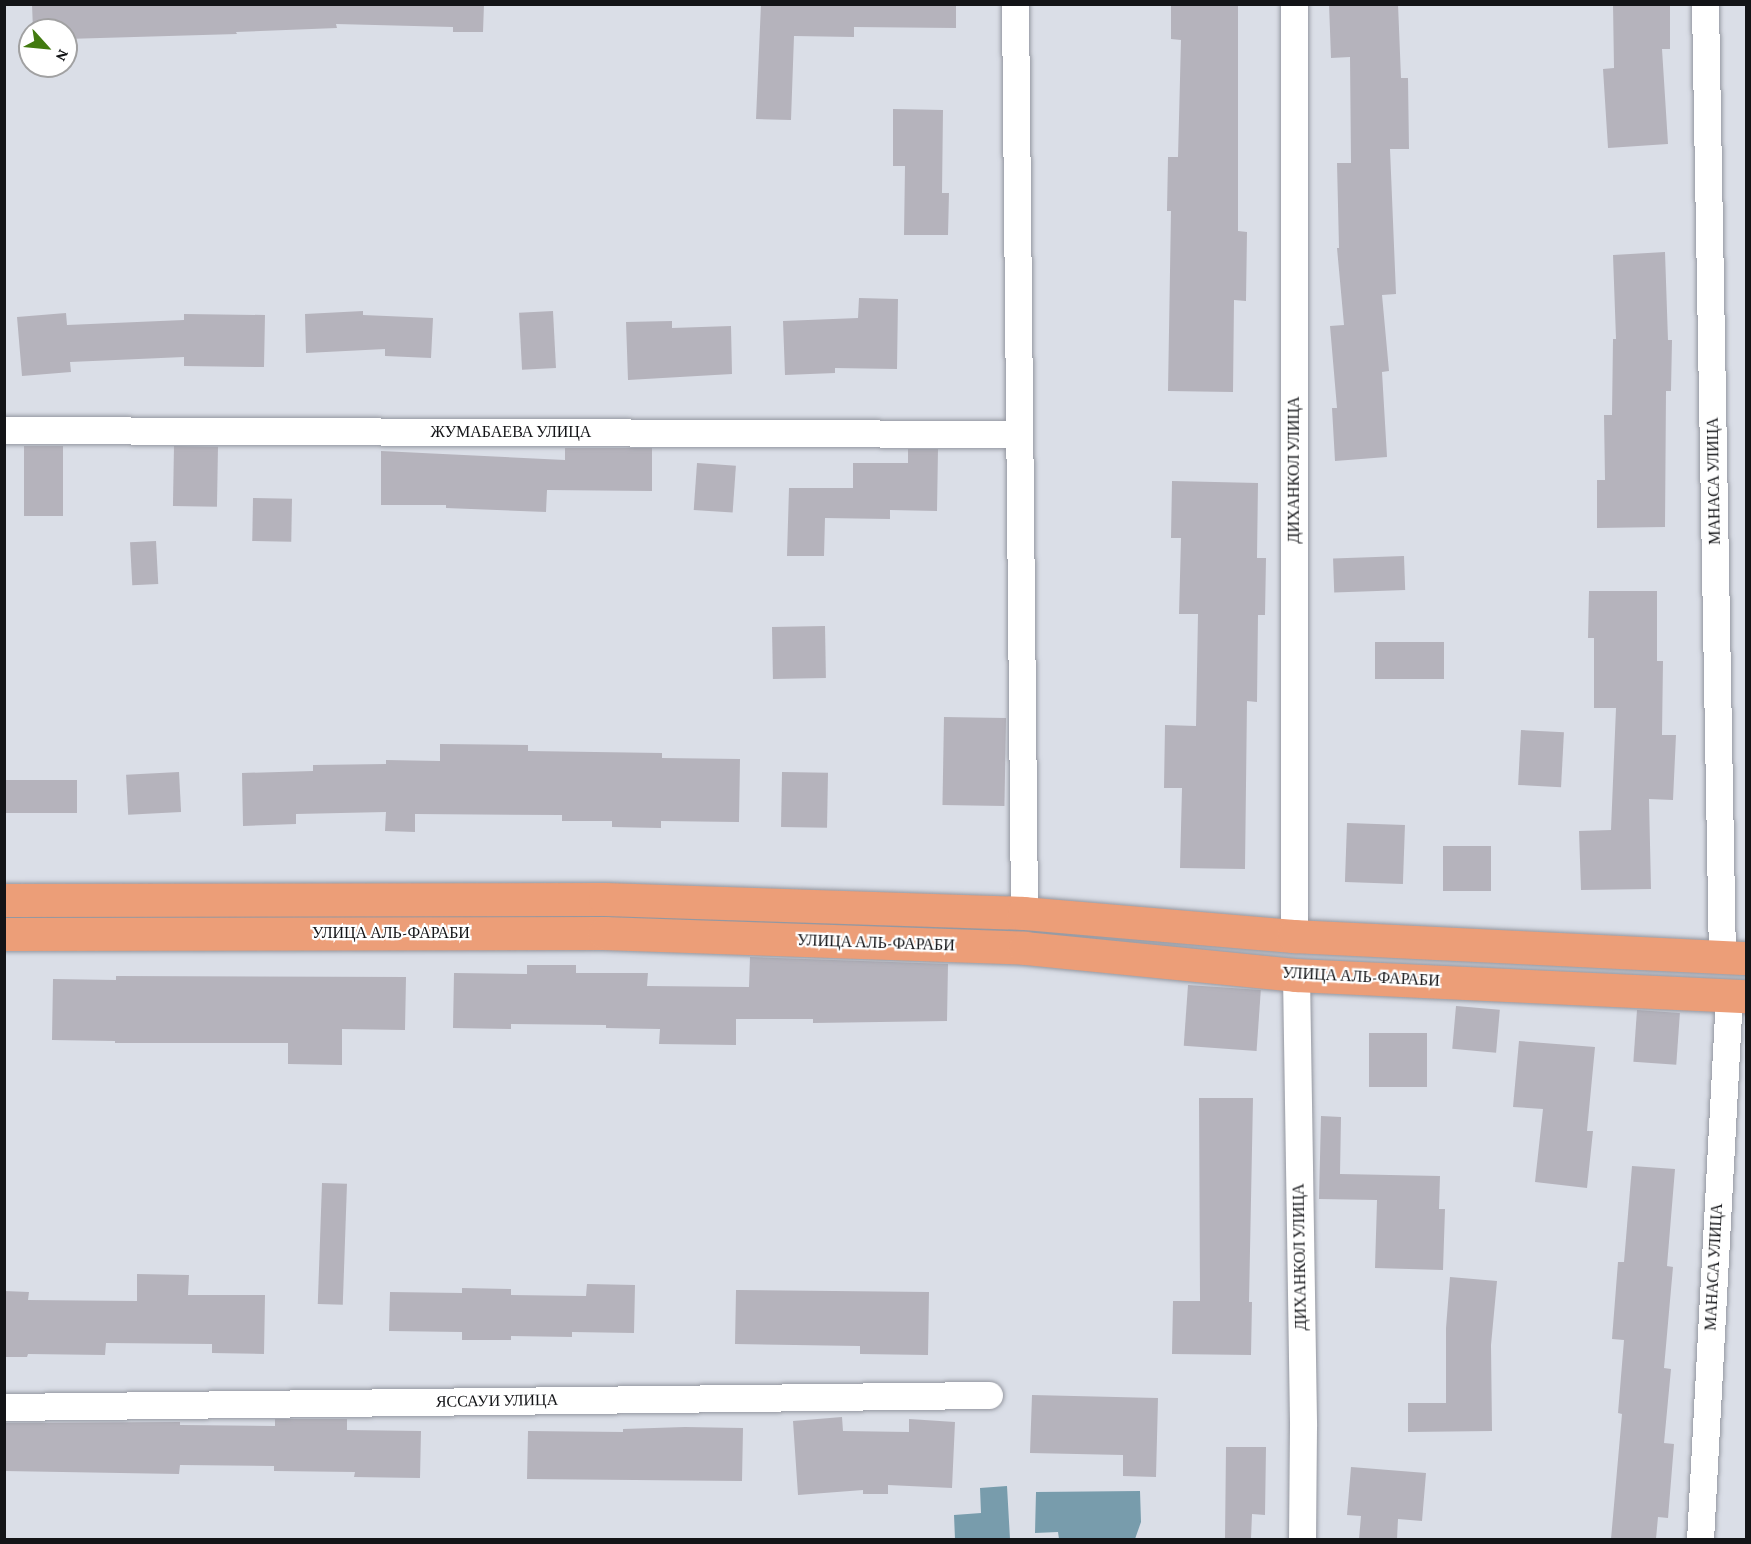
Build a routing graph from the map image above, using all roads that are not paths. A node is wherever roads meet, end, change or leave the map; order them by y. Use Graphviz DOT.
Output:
graph roads {
  1 [pos="1016,4"];
  2 [pos="1294,4"];
  3 [pos="1705,4"];
  4 [pos="4,430"];
  5 [pos="1018,435"];
  6 [pos="4,900"];
  7 [pos="1024,913"];
  8 [pos="4,934"];
  9 [pos="1293,936"];
  10 [pos="1734,958"];
  11 [pos="1296,975"];
  12 [pos="1738,996"];
  13 [pos="989,1395"];
  14 [pos="4,1407"];
  15 [pos="1302,1539"];
  16 [pos="1700,1539"];
  1 -- 5 [label="street"];
  2 -- 9 [label="street, ДИХАНКОЛ УЛИЦА"];
  3 -- 10 [label="street, МАНАСА УЛИЦА"];
  4 -- 5 [label="street, ЖУМАБАЕВА УЛИЦА"];
  5 -- 7 [label="street"];
  6 -- 7 [label="main road, УЛИЦА АЛЬ-ФАРАБИ"];
  7 -- 9 [label="main road, УЛИЦА АЛЬ-ФАРАБИ"];
  8 -- 11 [label="main road, УЛИЦА АЛЬ-ФАРАБИ"];
  9 -- 10 [label="main road, УЛИЦА АЛЬ-ФАРАБИ"];
  11 -- 12 [label="main road, УЛИЦА АЛЬ-ФАРАБИ"];
  11 -- 15 [label="street, ДИХАНКОЛ УЛИЦА"];
  12 -- 16 [label="street, МАНАСА УЛИЦА"];
  13 -- 14 [label="street, ЯССАУИ УЛИЦА"];
}
